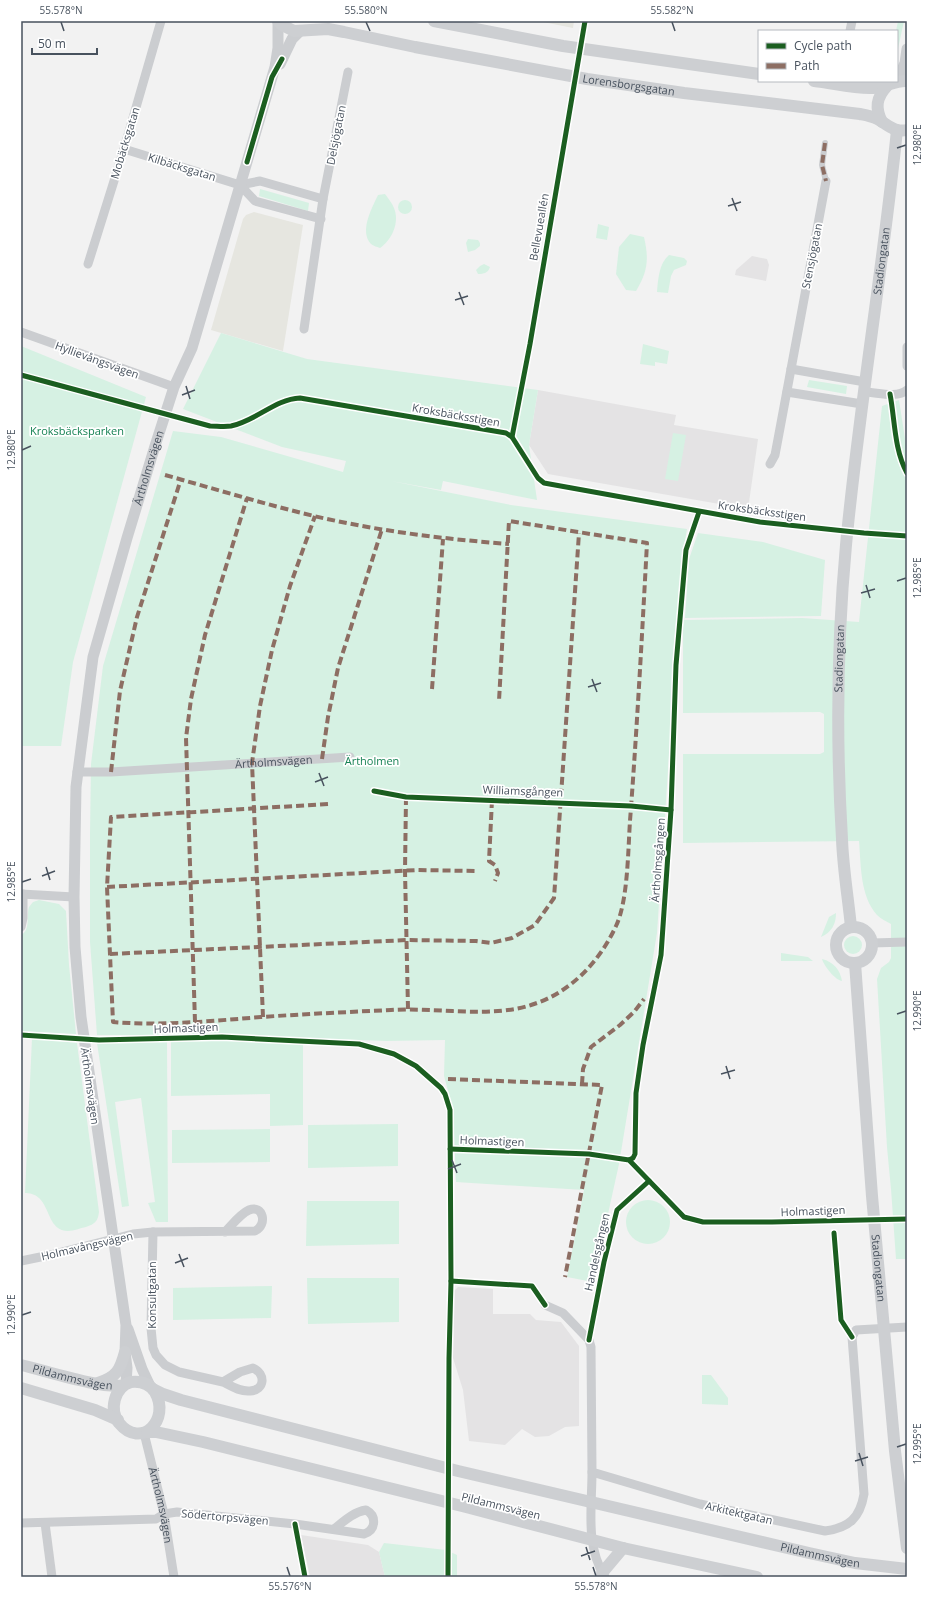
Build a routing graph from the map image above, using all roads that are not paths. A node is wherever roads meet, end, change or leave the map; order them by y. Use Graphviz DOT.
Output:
graph roads {
  1 [pos="161,21"];
  2 [pos="278,21"];
  3 [pos="318,21"];
  4 [pos="434,21"];
  5 [pos="302,31"];
  6 [pos="907,49"];
  7 [pos="348,72"];
  8 [pos="758,74"];
  9 [pos="272,77"];
  10 [pos="898,80"];
  11 [pos="822,82"];
  12 [pos="897,83"];
  13 [pos="882,122"];
  14 [pos="902,130"];
  15 [pos="825,143"];
  16 [pos="124,149"];
  17 [pos="826,181"];
  18 [pos="240,184"];
  19 [pos="323,199"];
  20 [pos="320,219"];
  21 [pos="88,264"];
  22 [pos="304,329"];
  23 [pos="21,332"];
  24 [pos="907,347"];
  25 [pos="907,366"];
  26 [pos="791,369"];
  27 [pos="174,387"];
  28 [pos="864,387"];
  29 [pos="907,390"];
  30 [pos="787,392"];
  31 [pos="862,404"];
  32 [pos="770,464"];
  33 [pos="350,757"];
  34 [pos="77,772"];
  35 [pos="22,894"];
  36 [pos="74,897"];
  37 [pos="21,927"];
  38 [pos="851,927"];
  39 [pos="907,942"];
  40 [pos="872,943"];
  41 [pos="855,963"];
  42 [pos="153,1232"];
  43 [pos="225,1232"];
  44 [pos="113,1239"];
  45 [pos="21,1261"];
  46 [pos="545,1305"];
  47 [pos="126,1325"];
  48 [pos="907,1327"];
  49 [pos="884,1329"];
  50 [pos="125,1352"];
  51 [pos="21,1365"];
  52 [pos="223,1382"];
  53 [pos="96,1383"];
  54 [pos="125,1384"];
  55 [pos="21,1388"];
  56 [pos="151,1388"];
  57 [pos="118,1420"];
  58 [pos="145,1432"];
  59 [pos="592,1472"];
  60 [pos="592,1501"];
  61 [pos="164,1514"];
  62 [pos="21,1523"];
  63 [pos="45,1523"];
  64 [pos="334,1529"];
  65 [pos="591,1539"];
  66 [pos="623,1548"];
  67 [pos="907,1548"];
  68 [pos="907,1569"];
  69 [pos="603,1575"];
  70 [pos="52,1577"];
  71 [pos="174,1577"];
  72 [pos="757,1577"];
  1 -- 16 [label="street, Mobäcksgatan"];
  2 -- 5 [label="main road, Lorensborgsgatan"];
  2 -- 9 [label="street, Ärtholmsvägen"];
  3 -- 5 [label="main road"];
  4 -- 8 [label="main road"];
  5 -- 9 [label="street, Ärtholmsvägen"];
  5 -- 13 [label="main road, Lorensborgsgatan"];
  6 -- 10 [label="street"];
  7 -- 19 [label="street, Delsjögatan"];
  9 -- 18 [label="street, Ärtholmsvägen"];
  11 -- 12 [label="main road"];
  12 -- 13 [label="main road"];
  13 -- 14 [label="main road, Lorensborgsgatan"];
  14 -- 28 [label="main road, Stadiongatan"];
  15 -- 17 [label="street, Stensjögatan"];
  16 -- 18 [label="street, Kilbäcksgatan"];
  16 -- 21 [label="street, Mobäcksgatan"];
  17 -- 26 [label="street, Stensjögatan"];
  18 -- 19 [label="street"];
  18 -- 20 [label="street"];
  18 -- 27 [label="street, Ärtholmsvägen"];
  19 -- 20 [label="street, Delsjögatan"];
  20 -- 22 [label="street, Delsjögatan"];
  23 -- 27 [label="street, Hyllievångsvägen"];
  24 -- 25 [label="street"];
  26 -- 28 [label="street"];
  26 -- 30 [label="street, Stensjögatan"];
  27 -- 34 [label="street, Ärtholmsvägen"];
  28 -- 29 [label="street"];
  28 -- 31 [label="main road, Stadiongatan"];
  30 -- 31 [label="street"];
  30 -- 32 [label="street, Stensjögatan"];
  31 -- 38 [label="main road, Stadiongatan"];
  33 -- 34 [label="street, Ärtholmsvägen"];
  34 -- 36 [label="street, Ärtholmsvägen"];
  35 -- 36 [label="street"];
  35 -- 37 [label="street"];
  36 -- 44 [label="street, Ärtholmsvägen"];
  38 -- 40 [label="main road"];
  38 -- 41 [label="main road"];
  39 -- 40 [label="street"];
  40 -- 41 [label="main road"];
  41 -- 49 [label="main road, Stadiongatan"];
  42 -- 43 [label="street"];
  42 -- 44 [label="street, Holmavångsvägen"];
  42 -- 52 [label="street, Konsultgatan"];
  44 -- 45 [label="street, Holmavångsvägen"];
  44 -- 47 [label="street, Ärtholmsvägen"];
  46 -- 59 [label="street"];
  47 -- 50 [label="street, Ärtholmsvägen"];
  47 -- 56 [label="street, Ärtholmsvägen"];
  48 -- 49 [label="street"];
  49 -- 59 [label="street, Arkitektgatan"];
  49 -- 67 [label="main road, Stadiongatan"];
  50 -- 53 [label="main road"];
  50 -- 54 [label="street, Ärtholmsvägen"];
  51 -- 53 [label="main road, Pildammsvägen"];
  53 -- 54 [label="main road, Pildammsvägen"];
  54 -- 56 [label="main road"];
  54 -- 57 [label="main road, Ärtholmsvägen"];
  55 -- 57 [label="main road"];
  56 -- 58 [label="main road, Ärtholmsvägen"];
  56 -- 60 [label="main road, Pildammsvägen"];
  57 -- 58 [label="main road"];
  58 -- 61 [label="street, Ärtholmsvägen"];
  58 -- 65 [label="main road, Pildammsvägen"];
  59 -- 60 [label="street"];
  60 -- 65 [label="street"];
  60 -- 68 [label="main road, Pildammsvägen"];
  61 -- 63 [label="street, Södertorpsvägen"];
  61 -- 64 [label="street, Södertorpsvägen"];
  61 -- 71 [label="street, Ärtholmsvägen"];
  62 -- 63 [label="street, Södertorpsvägen"];
  63 -- 70 [label="street"];
  65 -- 66 [label="main road, Pildammsvägen"];
  65 -- 69 [label="street"];
  66 -- 69 [label="main road"];
  66 -- 72 [label="main road, Pildammsvägen"];
}
